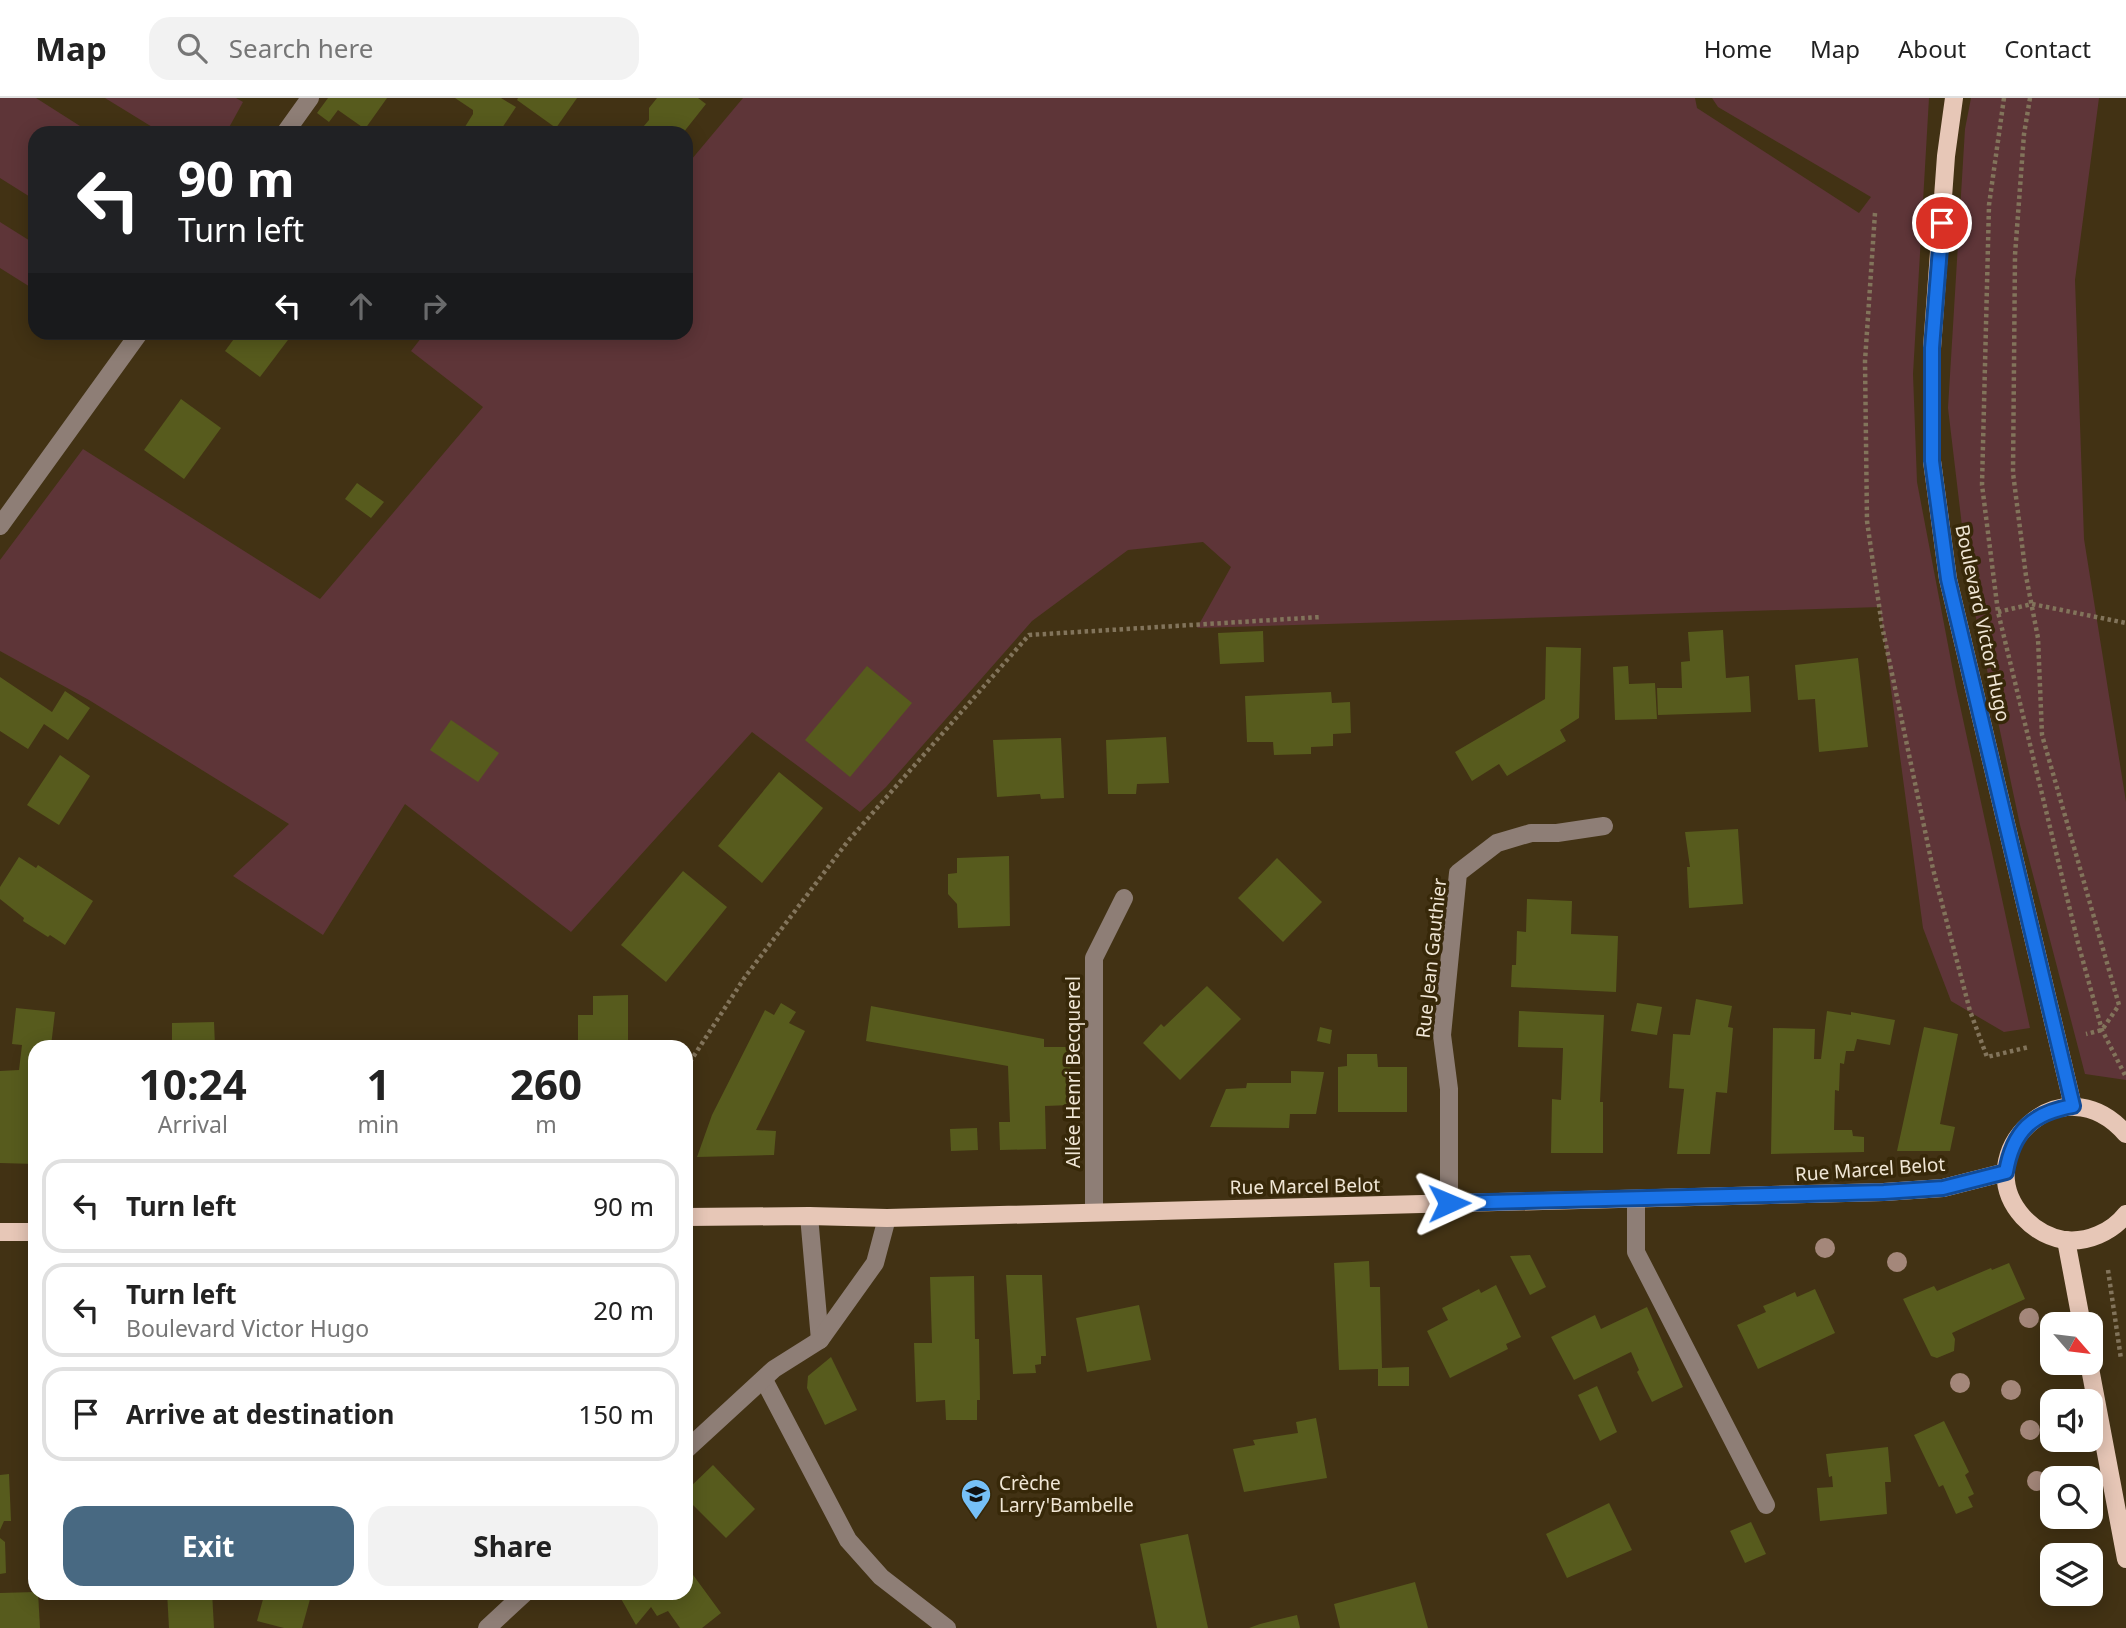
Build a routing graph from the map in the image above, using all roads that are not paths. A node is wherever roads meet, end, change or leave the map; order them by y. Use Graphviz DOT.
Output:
graph roads {
  1 [pos="310,98"];
  2 [pos="1954,98"];
  3 [pos="290,126"];
  4 [pos="134,340"];
  5 [pos="0,526"];
  6 [pos="1604,826"];
  7 [pos="1124,898"];
  8 [pos="2073,1106"];
  9 [pos="2126,1133"];
  10 [pos="2006,1172"];
  11 [pos="1636,1200"];
  12 [pos="1449,1203"];
  13 [pos="1094,1212"];
  14 [pos="808,1216"];
  15 [pos="693,1217"];
  16 [pos="887,1218"];
  17 [pos="2125,1218"];
  18 [pos="0,1232"];
  19 [pos="28,1232"];
  20 [pos="2066,1240"];
  21 [pos="2080,1312"];
  22 [pos="820,1340"];
  23 [pos="2091,1376"];
  24 [pos="764,1380"];
  25 [pos="693,1444"];
  26 [pos="1766,1505"];
  27 [pos="2126,1559"];
  28 [pos="517,1600"];
  29 [pos="486,1628"];
  30 [pos="947,1628"];
  1 -- 3 [label="street"];
  2 -- 8 [label="main road, Boulevard Victor Hugo"];
  4 -- 5 [label="street"];
  6 -- 12 [label="street, Rue Jean Gauthier"];
  7 -- 13 [label="street, Allée Henri Becquerel"];
  8 -- 9 [label="main road"];
  8 -- 10 [label="main road"];
  10 -- 11 [label="main road, Rue Marcel Belot"];
  10 -- 20 [label="main road"];
  11 -- 12 [label="main road, Rue Marcel Belot"];
  11 -- 26 [label="street"];
  12 -- 13 [label="main road, Rue Marcel Belot"];
  13 -- 16 [label="main road, Rue Marcel Belot"];
  14 -- 15 [label="main road, Rue Marcel Belot"];
  14 -- 16 [label="main road, Rue Marcel Belot"];
  14 -- 22 [label="street"];
  16 -- 22 [label="street"];
  17 -- 20 [label="main road"];
  18 -- 19 [label="main road"];
  20 -- 21 [label="main road"];
  22 -- 24 [label="street"];
  23 -- 27 [label="main road"];
  24 -- 25 [label="street"];
  24 -- 30 [label="street"];
  28 -- 29 [label="street"];
}
